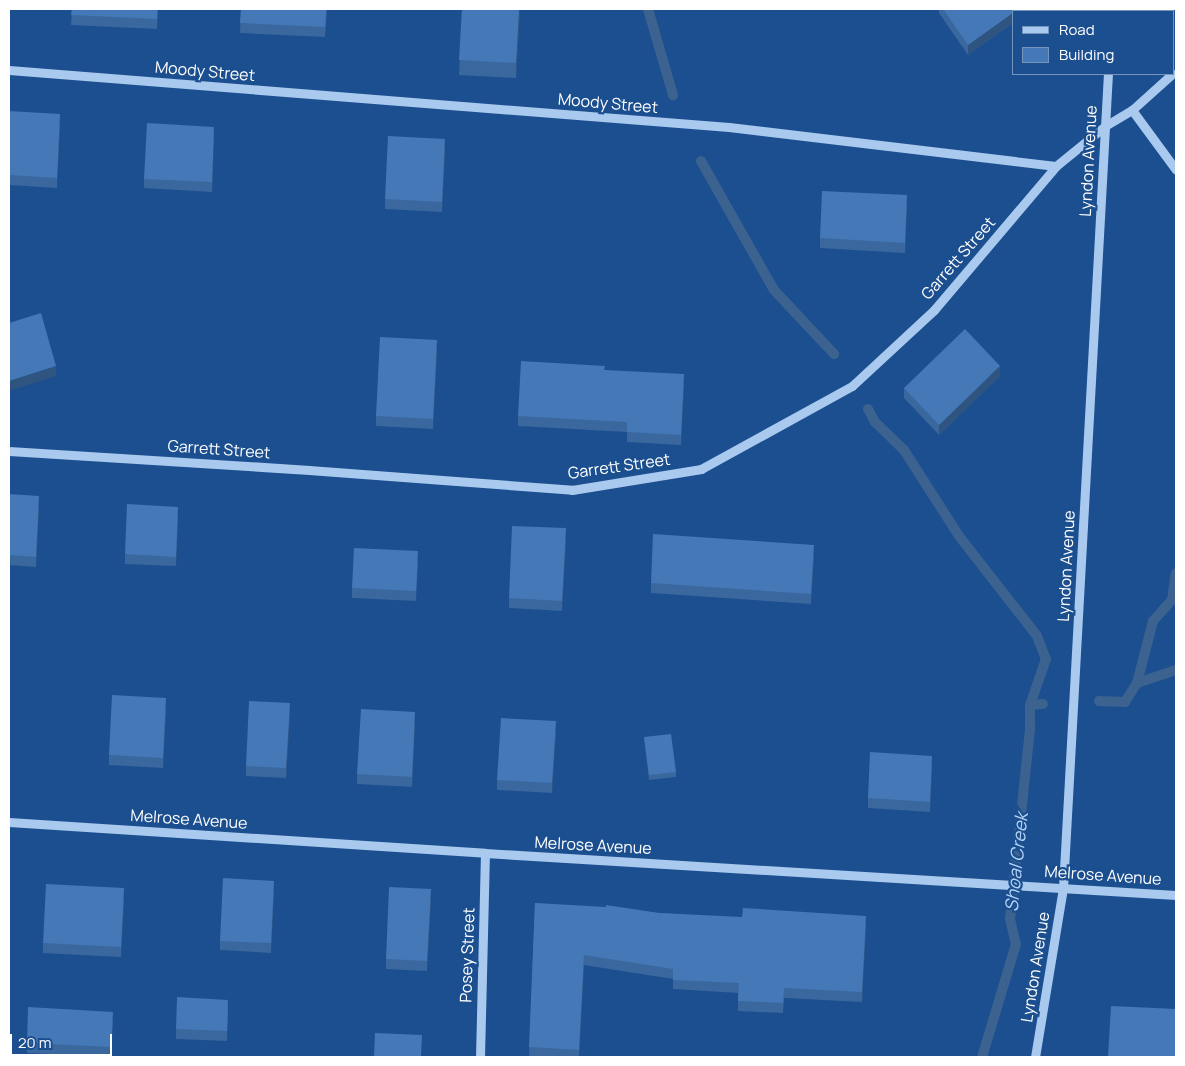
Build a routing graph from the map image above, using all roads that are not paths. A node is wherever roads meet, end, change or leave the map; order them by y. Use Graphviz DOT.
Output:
graph roads {
  1 [pos="9,70"];
  2 [pos="1108,75"];
  3 [pos="1171,75"];
  4 [pos="1132,110"];
  5 [pos="1106,126"];
  6 [pos="1056,166"];
  7 [pos="1176,170"];
  8 [pos="9,450"];
  9 [pos="9,822"];
  10 [pos="485,854"];
  11 [pos="1063,888"];
  12 [pos="1176,895"];
  13 [pos="480,1057"];
  14 [pos="1035,1057"];
  1 -- 6 [label="street, Moody Street"];
  2 -- 5 [label="street, Lyndon Avenue"];
  3 -- 4 [label="street"];
  4 -- 5 [label="street"];
  4 -- 7 [label="street"];
  5 -- 6 [label="street"];
  5 -- 11 [label="street, Lyndon Avenue"];
  6 -- 8 [label="street, Garrett Street"];
  9 -- 10 [label="street, Melrose Avenue"];
  10 -- 11 [label="street, Melrose Avenue"];
  10 -- 13 [label="street, Posey Street"];
  11 -- 12 [label="street, Melrose Avenue"];
  11 -- 14 [label="street, Lyndon Avenue"];
}
